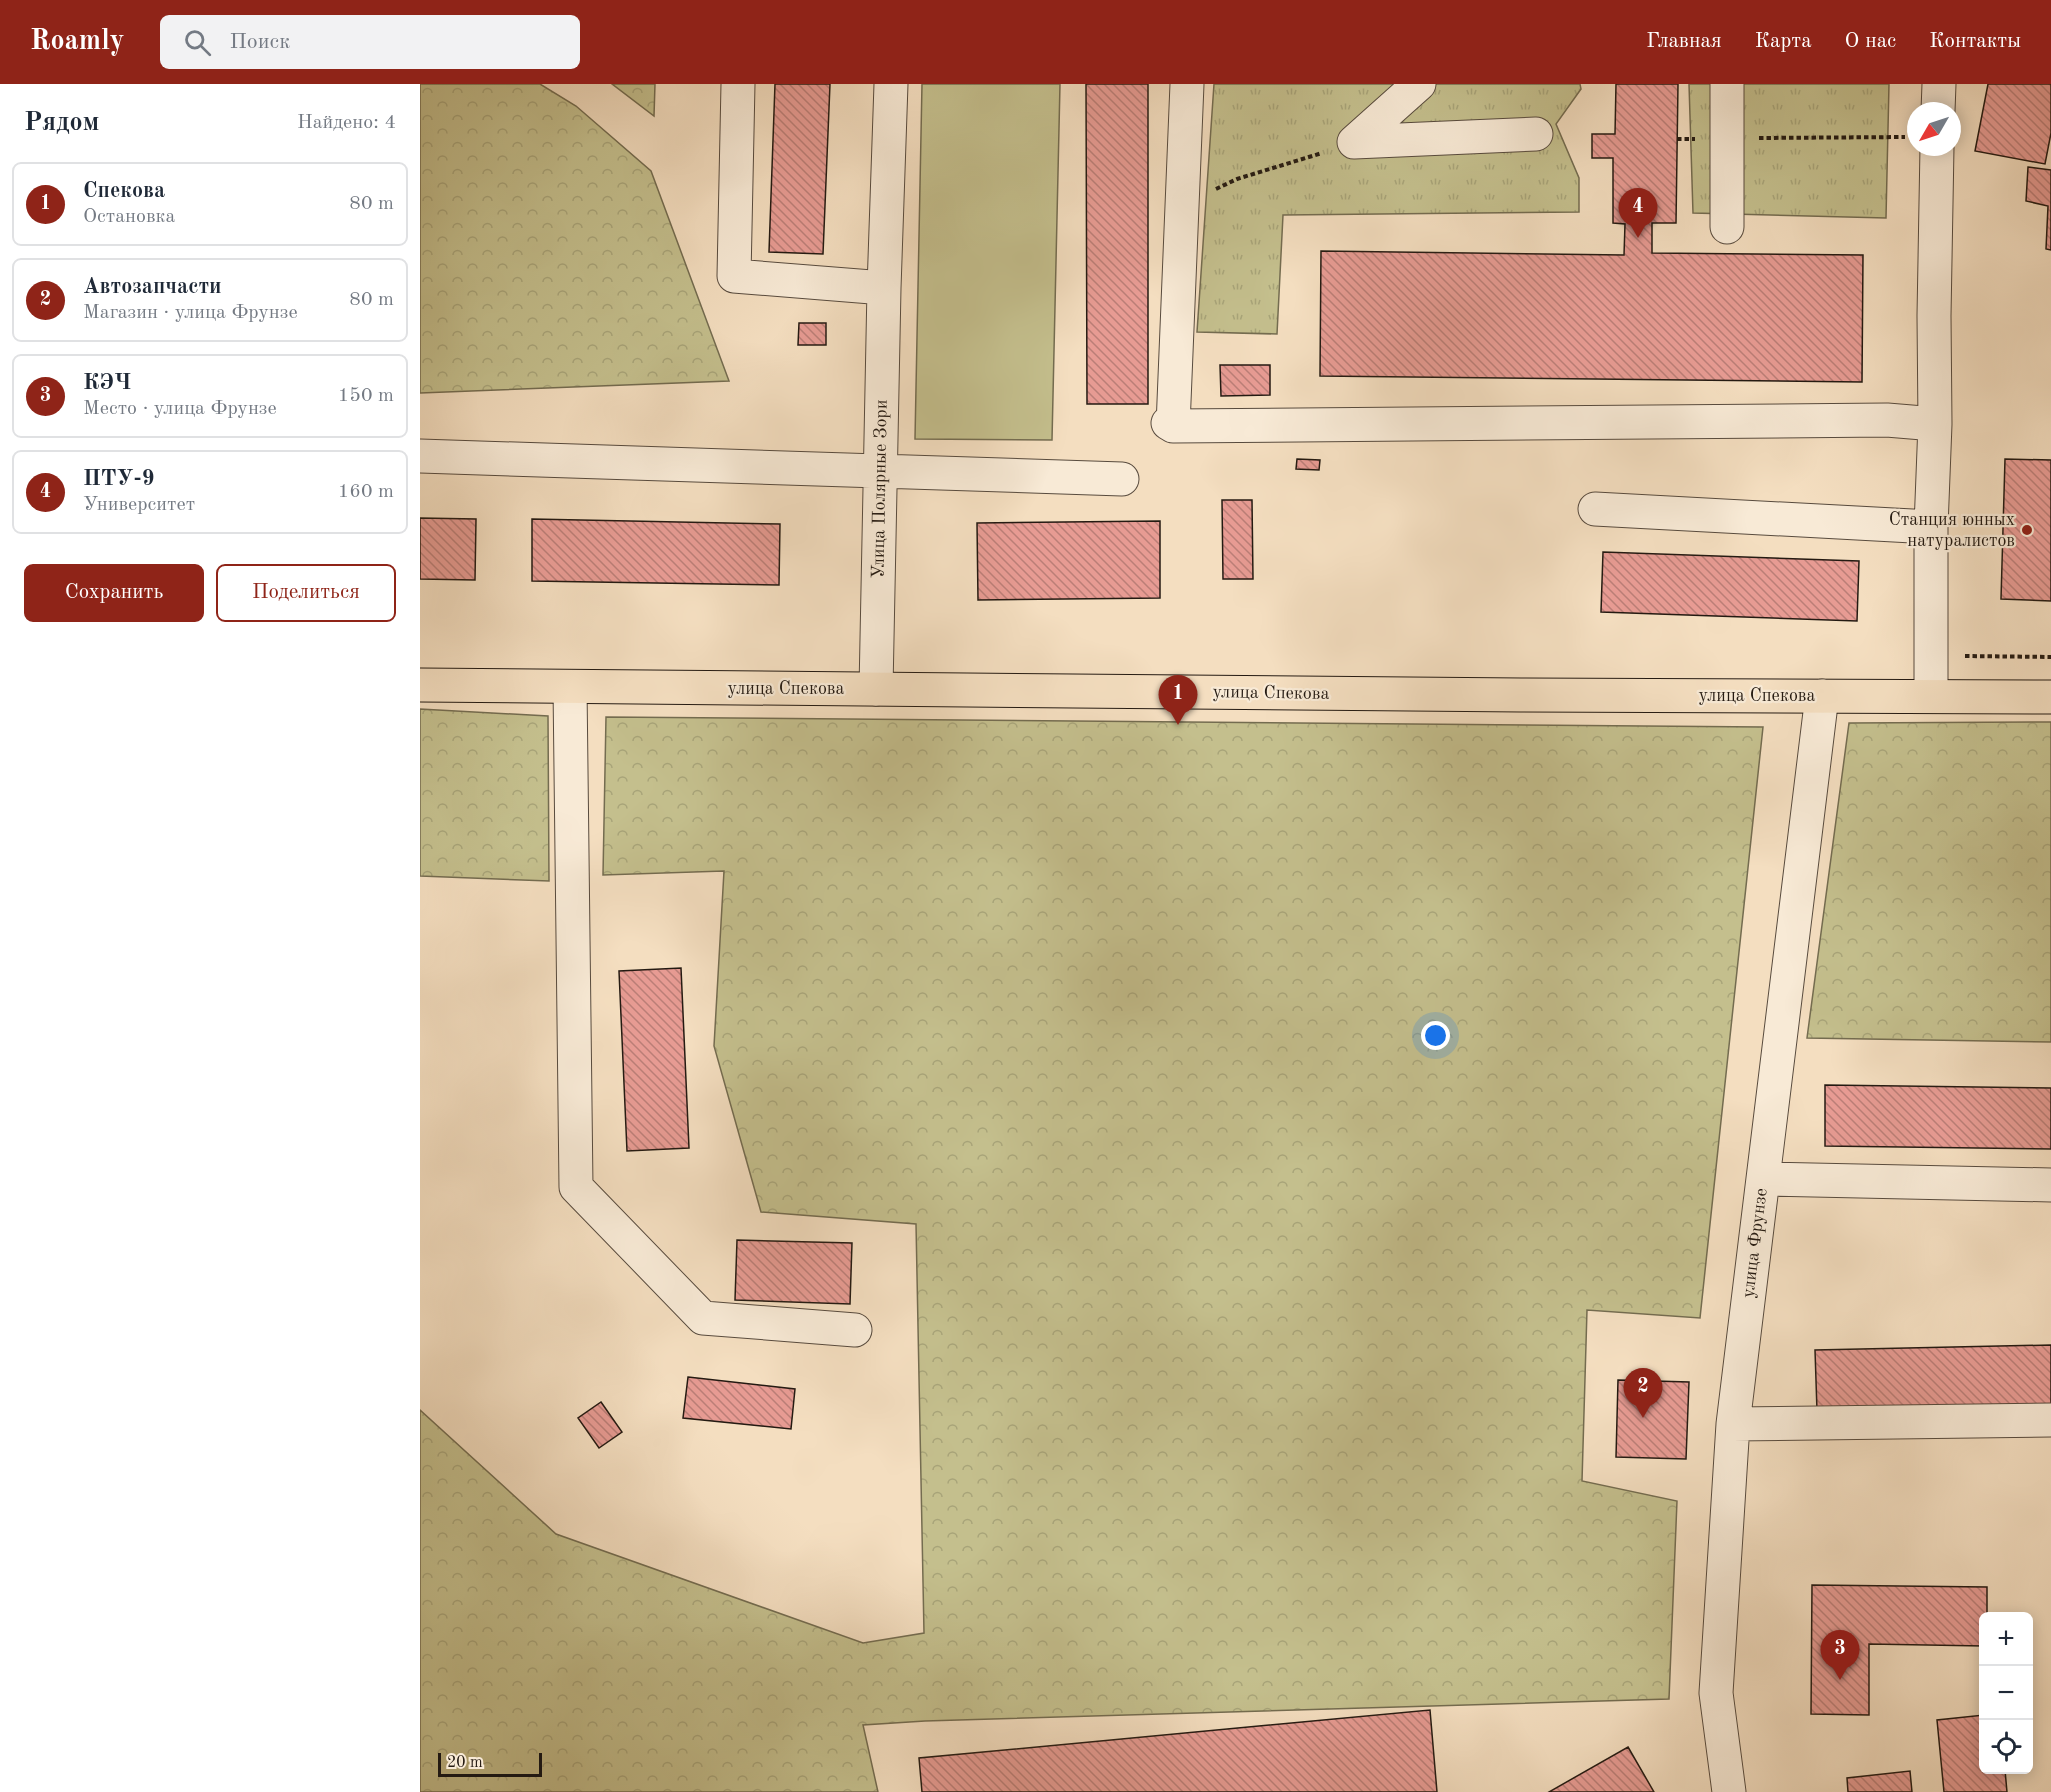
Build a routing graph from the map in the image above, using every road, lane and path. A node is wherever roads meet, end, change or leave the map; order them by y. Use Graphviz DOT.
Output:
graph roads {
  1 [pos="738,84"];
  2 [pos="891,84"];
  3 [pos="1187,84"];
  4 [pos="1419,84"];
  5 [pos="1727,84"];
  6 [pos="1939,84"];
  7 [pos="1938,102"];
  8 [pos="1536,135"];
  9 [pos="1677,139"];
  10 [pos="1727,139"];
  11 [pos="1354,142"];
  12 [pos="1907,142"];
  13 [pos="1924,156"];
  14 [pos="1182,204"];
  15 [pos="1727,227"];
  16 [pos="884,288"];
  17 [pos="1935,424"];
  18 [pos="420,456"];
  19 [pos="880,472"];
  20 [pos="1122,479"];
  21 [pos="1595,509"];
  22 [pos="1931,527"];
  23 [pos="1931,655"];
  24 [pos="2051,657"];
  25 [pos="420,685"];
  26 [pos="570,687"];
  27 [pos="876,689"];
  28 [pos="1821,696"];
  29 [pos="1931,696"];
  30 [pos="2051,697"];
  31 [pos="1763,1179"];
  32 [pos="2051,1185"];
  33 [pos="855,1330"];
  34 [pos="2051,1420"];
  35 [pos="1733,1424"];
  36 [pos="1729,1792"];
  1 -- 16 [label="street"];
  2 -- 16 [label="street, Улица Полярные Зори"];
  3 -- 14 [label="street"];
  4 -- 11 [label="street"];
  5 -- 10 [label="street"];
  6 -- 7 [label="street"];
  8 -- 11 [label="street"];
  9 -- 10 [label="path"];
  10 -- 12 [label="path"];
  10 -- 15 [label="street"];
  11 -- 14 [label="path"];
  13 -- 17 [label="street"];
  14 -- 17 [label="street"];
  16 -- 19 [label="street, Улица Полярные Зори"];
  17 -- 22 [label="street"];
  18 -- 19 [label="street"];
  19 -- 20 [label="street"];
  19 -- 27 [label="street, Улица Полярные Зори"];
  21 -- 22 [label="street"];
  22 -- 23 [label="street"];
  23 -- 24 [label="path"];
  23 -- 29 [label="street"];
  25 -- 26 [label="main road, улица Спекова"];
  26 -- 27 [label="main road, улица Спекова"];
  26 -- 33 [label="street"];
  27 -- 28 [label="main road, улица Спекова"];
  28 -- 29 [label="main road, улица Спекова"];
  28 -- 31 [label="street, улица Фрунзе"];
  29 -- 30 [label="main road, улица Спекова"];
  31 -- 32 [label="street"];
  31 -- 35 [label="street, улица Фрунзе"];
  34 -- 35 [label="street"];
  35 -- 36 [label="street, улица Фрунзе"];
}
